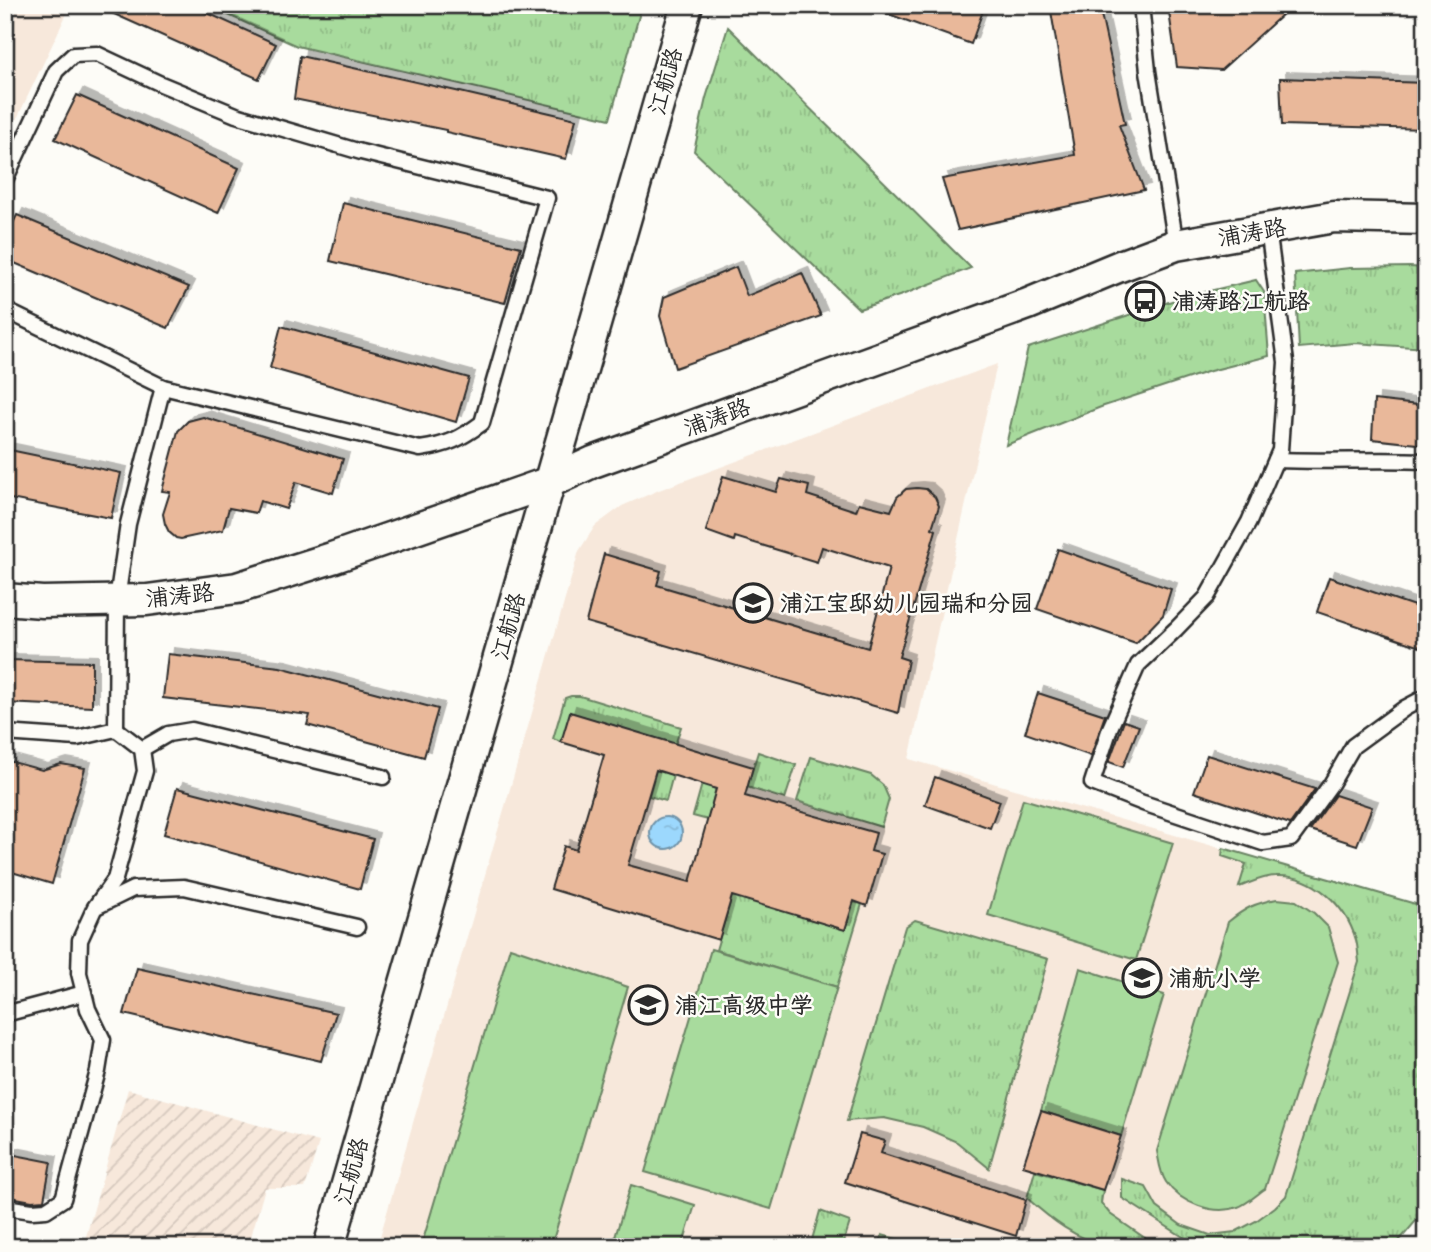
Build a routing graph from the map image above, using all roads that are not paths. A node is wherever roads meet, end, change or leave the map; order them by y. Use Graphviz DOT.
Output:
graph roads {
  1 [pos="687,5"];
  2 [pos="1141,5"];
  3 [pos="5,180"];
  4 [pos="1426,219"];
  5 [pos="1268,229"];
  6 [pos="1176,245"];
  7 [pos="5,310"];
  8 [pos="163,387"];
  9 [pos="1276,460"];
  10 [pos="1426,461"];
  11 [pos="550,482"];
  12 [pos="5,599"];
  13 [pos="117,600"];
  14 [pos="1426,697"];
  15 [pos="116,729"];
  16 [pos="5,733"];
  17 [pos="142,749"];
  18 [pos="383,777"];
  19 [pos="95,907"];
  20 [pos="357,927"];
  21 [pos="84,993"];
  22 [pos="5,1014"];
  23 [pos="5,1207"];
  24 [pos="329,1247"];
  1 -- 11 [label="street, 江航路"];
  2 -- 6 [label="lane"];
  3 -- 8 [label="lane"];
  4 -- 5 [label="street, 浦涛路"];
  5 -- 6 [label="street, 浦涛路"];
  5 -- 9 [label="lane"];
  6 -- 11 [label="street, 浦涛路"];
  7 -- 8 [label="lane"];
  8 -- 13 [label="lane"];
  9 -- 10 [label="lane"];
  9 -- 14 [label="lane"];
  11 -- 13 [label="street, 浦涛路"];
  11 -- 24 [label="street, 江航路"];
  12 -- 13 [label="street, 浦涛路"];
  13 -- 15 [label="lane"];
  15 -- 16 [label="lane"];
  15 -- 17 [label="lane"];
  17 -- 18 [label="lane"];
  17 -- 19 [label="lane"];
  19 -- 20 [label="lane"];
  19 -- 21 [label="lane"];
  21 -- 22 [label="lane"];
  21 -- 23 [label="lane"];
}
